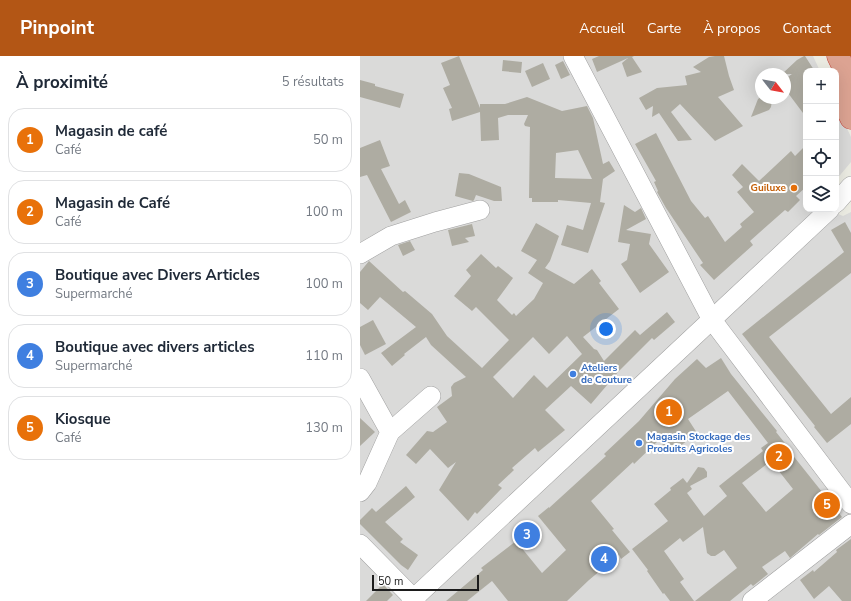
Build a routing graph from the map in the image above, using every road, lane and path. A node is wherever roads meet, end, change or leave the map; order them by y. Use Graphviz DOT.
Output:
graph roads {
  1 [pos="573,56"];
  2 [pos="821,56"];
  3 [pos="838,56"];
  4 [pos="827,68"];
  5 [pos="851,83"];
  6 [pos="839,93"];
  7 [pos="851,118"];
  8 [pos="851,186"];
  9 [pos="839,200"];
  10 [pos="839,204"];
  11 [pos="851,204"];
  12 [pos="480,210"];
  13 [pos="827,212"];
  14 [pos="360,254"];
  15 [pos="712,320"];
  16 [pos="360,378"];
  17 [pos="431,396"];
  18 [pos="390,432"];
  19 [pos="360,492"];
  20 [pos="851,504"];
  21 [pos="851,524"];
  22 [pos="360,544"];
  23 [pos="414,600"];
  24 [pos="752,601"];
  1 -- 15 [label="street"];
  2 -- 4 [label="highway"];
  3 -- 5 [label="highway"];
  6 -- 7 [label="highway"];
  8 -- 9 [label="street"];
  10 -- 11 [label="street"];
  12 -- 14 [label="street"];
  13 -- 15 [label="street"];
  15 -- 20 [label="street"];
  15 -- 23 [label="street"];
  16 -- 18 [label="street"];
  17 -- 18 [label="street"];
  18 -- 19 [label="street"];
  21 -- 24 [label="street"];
  22 -- 23 [label="street"];
}
